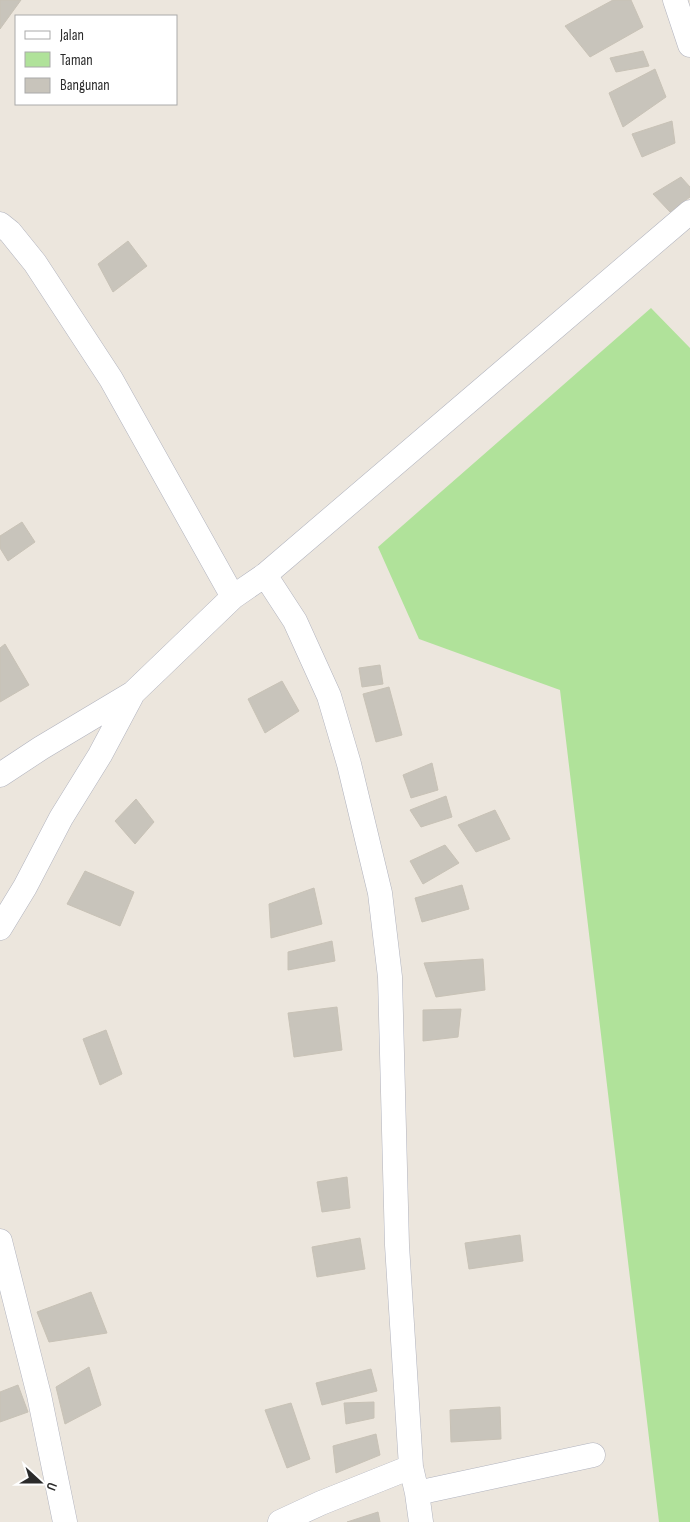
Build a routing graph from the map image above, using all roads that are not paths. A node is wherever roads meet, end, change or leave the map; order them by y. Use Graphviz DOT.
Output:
graph roads {
  1 [pos="676,0"];
  2 [pos="690,45"];
  3 [pos="690,212"];
  4 [pos="0,224"];
  5 [pos="265,575"];
  6 [pos="233,597"];
  7 [pos="133,693"];
  8 [pos="0,775"];
  9 [pos="0,928"];
  10 [pos="0,1241"];
  11 [pos="593,1455"];
  12 [pos="411,1467"];
  13 [pos="417,1493"];
  14 [pos="64,1522"];
  15 [pos="280,1522"];
  16 [pos="421,1522"];
  1 -- 2 [label="street"];
  3 -- 5 [label="street"];
  4 -- 6 [label="street"];
  5 -- 6 [label="street"];
  5 -- 12 [label="street"];
  6 -- 7 [label="street"];
  7 -- 8 [label="street"];
  7 -- 9 [label="street"];
  10 -- 14 [label="street"];
  11 -- 13 [label="street"];
  12 -- 13 [label="street"];
  12 -- 15 [label="street"];
  13 -- 16 [label="street"];
}
